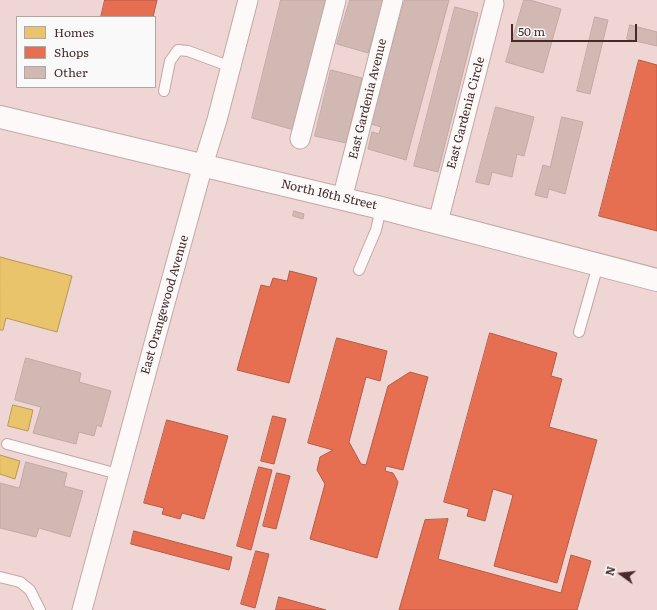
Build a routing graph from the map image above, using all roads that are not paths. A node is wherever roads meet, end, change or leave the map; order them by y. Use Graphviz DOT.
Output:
graph roads {
  1 [pos="248,0"];
  2 [pos="336,0"];
  3 [pos="393,0"];
  4 [pos="494,4"];
  5 [pos="231,67"];
  6 [pos="164,91"];
  7 [pos="0,117"];
  8 [pos="300,139"];
  9 [pos="203,165"];
  10 [pos="342,199"];
  11 [pos="381,208"];
  12 [pos="438,222"];
  13 [pos="598,265"];
  14 [pos="359,270"];
  15 [pos="657,280"];
  16 [pos="579,332"];
  17 [pos="7,444"];
  18 [pos="118,474"];
  19 [pos="0,577"];
  20 [pos="40,610"];
  21 [pos="82,610"];
  1 -- 5 [label="street, East Orangewood Avenue"];
  2 -- 8 [label="street"];
  3 -- 10 [label="street, East Gardenia Avenue"];
  4 -- 12 [label="street, East Gardenia Circle"];
  5 -- 6 [label="lane"];
  5 -- 9 [label="street, East Orangewood Avenue"];
  7 -- 9 [label="main road, North 16th Street"];
  9 -- 10 [label="main road, North 16th Street"];
  9 -- 18 [label="street, East Orangewood Avenue"];
  10 -- 11 [label="main road, North 16th Street"];
  11 -- 12 [label="main road, North 16th Street"];
  11 -- 14 [label="lane"];
  12 -- 13 [label="main road, North 16th Street"];
  13 -- 15 [label="main road, North 16th Street"];
  13 -- 16 [label="lane"];
  17 -- 18 [label="lane"];
  18 -- 21 [label="street, East Orangewood Avenue"];
  19 -- 20 [label="lane"];
}
